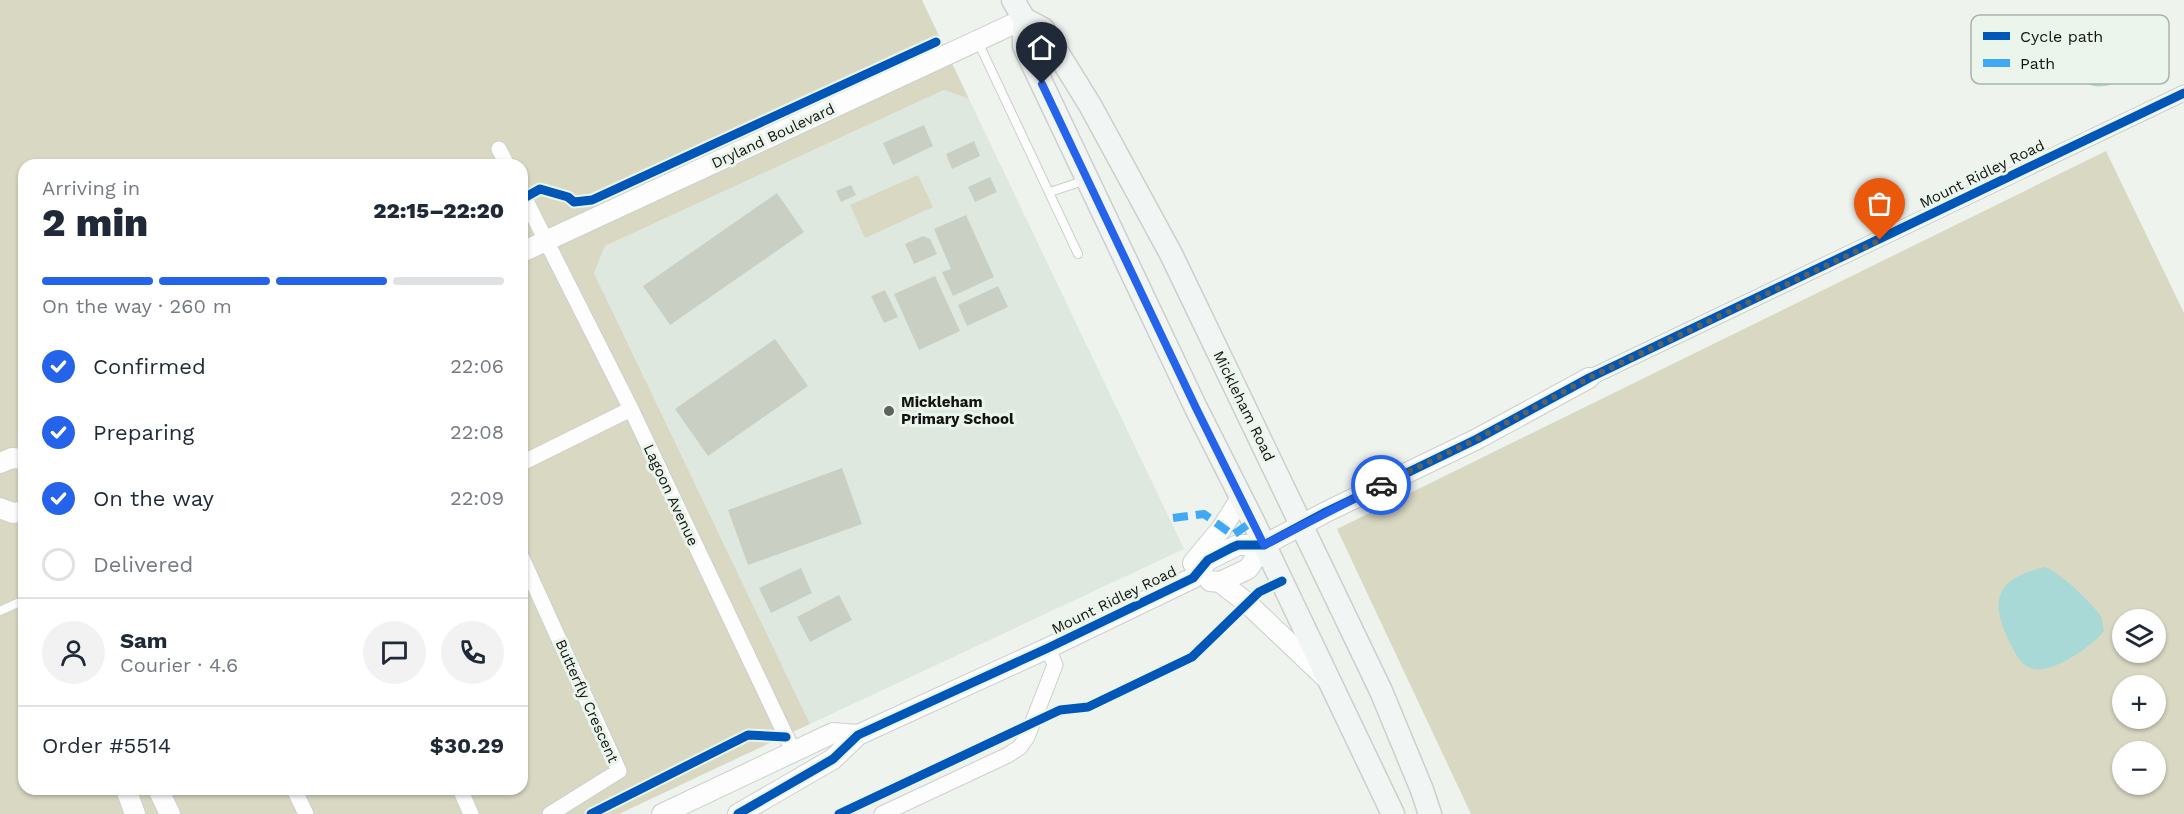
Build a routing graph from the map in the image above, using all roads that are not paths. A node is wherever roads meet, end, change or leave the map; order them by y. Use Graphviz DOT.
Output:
graph roads {
  1 [pos="1018,10"];
  2 [pos="978,42"];
  3 [pos="2184,93"];
  4 [pos="499,149"];
  5 [pos="504,159"];
  6 [pos="1129,173"];
  7 [pos="1088,179"];
  8 [pos="1050,192"];
  9 [pos="528,205"];
  10 [pos="546,240"];
  11 [pos="528,249"];
  12 [pos="1078,254"];
  13 [pos="1589,378"];
  14 [pos="631,410"];
  15 [pos="18,458"];
  16 [pos="528,460"];
  17 [pos="0,463"];
  18 [pos="1241,498"];
  19 [pos="1302,524"];
  20 [pos="1264,545"];
  21 [pos="528,571"];
  22 [pos="1193,578"];
  23 [pos="1220,582"];
  24 [pos="1172,588"];
  25 [pos="18,603"];
  26 [pos="0,611"];
  27 [pos="1048,648"];
  28 [pos="1330,682"];
  29 [pos="858,735"];
  30 [pos="793,751"];
  31 [pos="128,795"];
  32 [pos="161,795"];
  33 [pos="297,795"];
  34 [pos="463,795"];
  35 [pos="135,814"];
  36 [pos="170,814"];
  37 [pos="306,814"];
  38 [pos="471,814"];
  39 [pos="550,814"];
  40 [pos="662,814"];
  41 [pos="738,814"];
  42 [pos="882,814"];
  43 [pos="1392,814"];
  44 [pos="1430,814"];
  1 -- 2 [label="street, Dryland Boulevard"];
  1 -- 6 [label="main road, Mickleham Road"];
  1 -- 7 [label="main road"];
  2 -- 8 [label="lane"];
  2 -- 10 [label="street, Dryland Boulevard"];
  3 -- 13 [label="street, Mount Ridley Road"];
  4 -- 5 [label="street"];
  6 -- 7 [label="main road"];
  6 -- 19 [label="main road, Mickleham Road"];
  7 -- 8 [label="lane"];
  7 -- 18 [label="main road"];
  8 -- 12 [label="lane"];
  9 -- 10 [label="street, Lagoon Avenue"];
  10 -- 11 [label="street, Dryland Boulevard"];
  10 -- 14 [label="street, Lagoon Avenue"];
  13 -- 19 [label="street, Mount Ridley Road"];
  14 -- 16 [label="street"];
  14 -- 30 [label="street, Lagoon Avenue"];
  15 -- 17 [label="street"];
  18 -- 20 [label="main road"];
  18 -- 24 [label="street"];
  19 -- 20 [label="street, Mount Ridley Road"];
  19 -- 44 [label="main road, Mickleham Road"];
  20 -- 22 [label="street, Mount Ridley Road"];
  20 -- 23 [label="street, Mount Ridley Road"];
  20 -- 28 [label="main road"];
  21 -- 39 [label="street, Butterfly Crescent"];
  22 -- 23 [label="street, Mount Ridley Road"];
  22 -- 24 [label="street, Mount Ridley Road"];
  23 -- 28 [label="street"];
  24 -- 27 [label="street, Mount Ridley Road"];
  25 -- 26 [label="lane"];
  27 -- 29 [label="street, Mount Ridley Road"];
  27 -- 42 [label="street"];
  28 -- 43 [label="main road"];
  29 -- 30 [label="street, Mount Ridley Road"];
  29 -- 41 [label="street, Mount Ridley Road"];
  30 -- 40 [label="street, Mount Ridley Road"];
  31 -- 35 [label="street"];
  32 -- 36 [label="street"];
  33 -- 37 [label="street"];
  34 -- 38 [label="street"];
}
